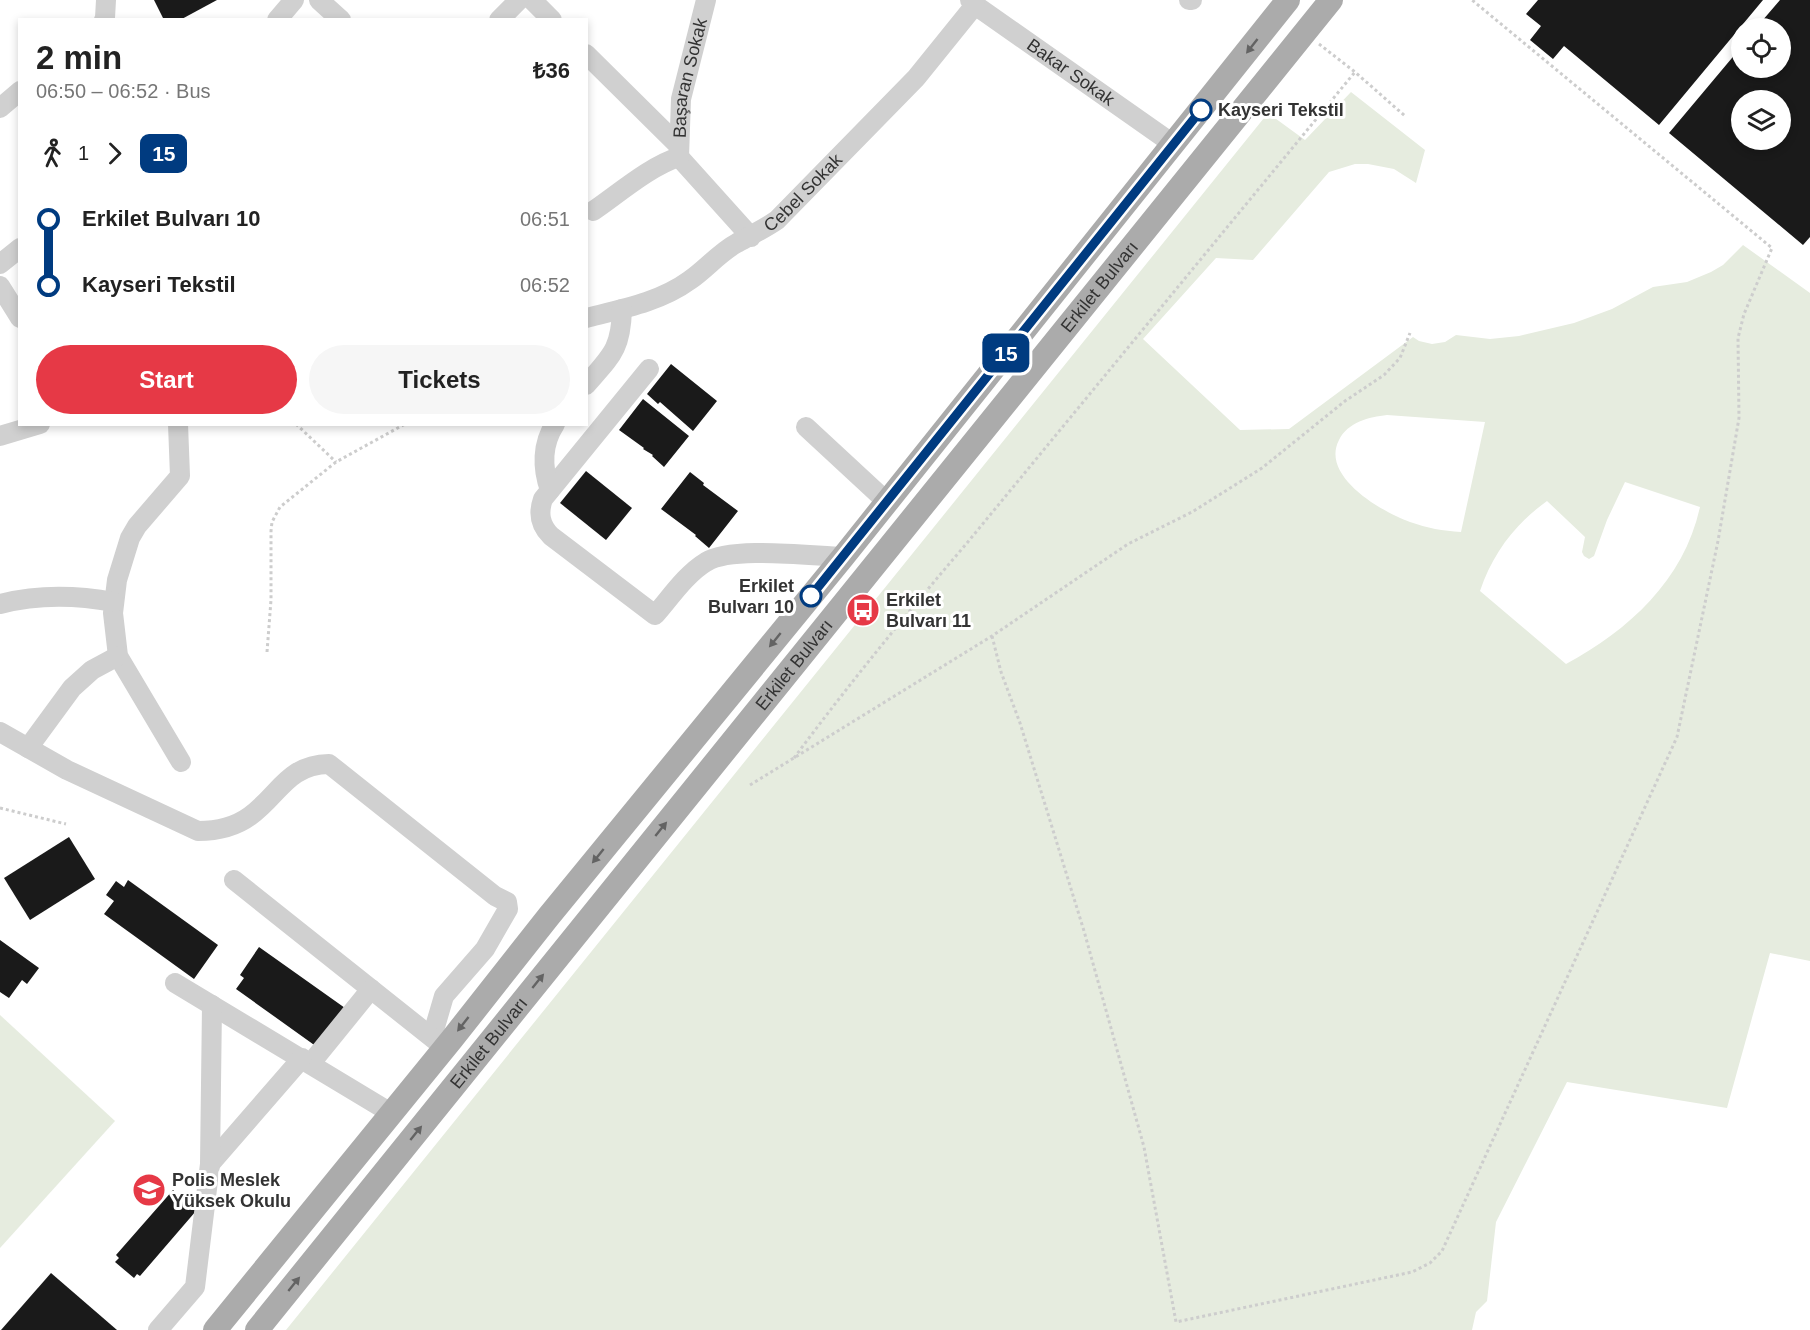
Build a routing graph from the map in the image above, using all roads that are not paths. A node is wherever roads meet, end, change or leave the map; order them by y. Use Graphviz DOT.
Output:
graph roads {
  1 [pos="106,0"];
  2 [pos="294,0"];
  3 [pos="319,0"];
  4 [pos="519,0"];
  5 [pos="532,0"];
  6 [pos="706,0"];
  7 [pos="1330,0"];
  8 [pos="973,3"];
  9 [pos="1283,6"];
  10 [pos="105,18"];
  11 [pos="279,18"];
  12 [pos="339,18"];
  13 [pos="501,18"];
  14 [pos="550,18"];
  15 [pos="1304,32"];
  16 [pos="588,56"];
  17 [pos="18,93"];
  18 [pos="0,108"];
  19 [pos="1173,144"];
  20 [pos="679,151"];
  21 [pos="593,211"];
  22 [pos="751,237"];
  23 [pos="18,250"];
  24 [pos="0,264"];
  25 [pos="0,286"];
  26 [pos="622,309"];
  27 [pos="18,315"];
  28 [pos="588,318"];
  29 [pos="649,369"];
  30 [pos="588,383"];
  31 [pos="33,426"];
  32 [pos="178,426"];
  33 [pos="554,426"];
  34 [pos="806,427"];
  35 [pos="0,436"];
  36 [pos="550,489"];
  37 [pos="887,502"];
  38 [pos="843,557"];
  39 [pos="114,602"];
  40 [pos="0,604"];
  41 [pos="118,656"];
  42 [pos="0,732"];
  43 [pos="28,748"];
  44 [pos="181,762"];
  45 [pos="234,880"];
  46 [pos="176,983"];
  47 [pos="371,989"];
  48 [pos="212,1005"];
  49 [pos="438,1042"];
  50 [pos="307,1060"];
  51 [pos="391,1113"];
  52 [pos="210,1164"];
  53 [pos="158,1330"];
  54 [pos="215,1330"];
  55 [pos="257,1330"];
  1 -- 10 [label="street"];
  2 -- 11 [label="street"];
  3 -- 12 [label="street"];
  4 -- 13 [label="street"];
  5 -- 14 [label="street"];
  6 -- 20 [label="street, Başaran Sokak"];
  7 -- 15 [label="main road, Erkilet Bulvarı"];
  8 -- 19 [label="street, Bakar Sokak"];
  8 -- 22 [label="street, Cebel Sokak"];
  9 -- 15 [label="main road"];
  9 -- 19 [label="main road, Erkilet Bulvarı, one-way"];
  55 -- 15 [label="main road, Erkilet Bulvarı, one-way"];
  16 -- 20 [label="street"];
  17 -- 18 [label="street"];
  19 -- 37 [label="main road, Erkilet Bulvarı"];
  20 -- 21 [label="street"];
  20 -- 22 [label="street"];
  22 -- 26 [label="street, Cebel Sokak"];
  23 -- 24 [label="street"];
  25 -- 27 [label="street"];
  26 -- 28 [label="street, Cebel Sokak"];
  26 -- 30 [label="street"];
  29 -- 36 [label="street"];
  31 -- 35 [label="street"];
  32 -- 39 [label="street"];
  33 -- 36 [label="street"];
  34 -- 37 [label="street"];
  36 -- 38 [label="street"];
  37 -- 38 [label="main road, Erkilet Bulvarı"];
  38 -- 49 [label="main road, Erkilet Bulvarı, one-way"];
  39 -- 40 [label="street"];
  39 -- 41 [label="street"];
  41 -- 43 [label="street"];
  41 -- 44 [label="street"];
  42 -- 43 [label="street"];
  43 -- 49 [label="street"];
  45 -- 47 [label="street"];
  46 -- 48 [label="street"];
  47 -- 49 [label="street"];
  47 -- 50 [label="street"];
  48 -- 50 [label="street"];
  48 -- 52 [label="street"];
  49 -- 51 [label="main road, Erkilet Bulvarı"];
  50 -- 51 [label="street"];
  50 -- 52 [label="street"];
  51 -- 54 [label="main road, Erkilet Bulvarı"];
  52 -- 53 [label="street"];
}
